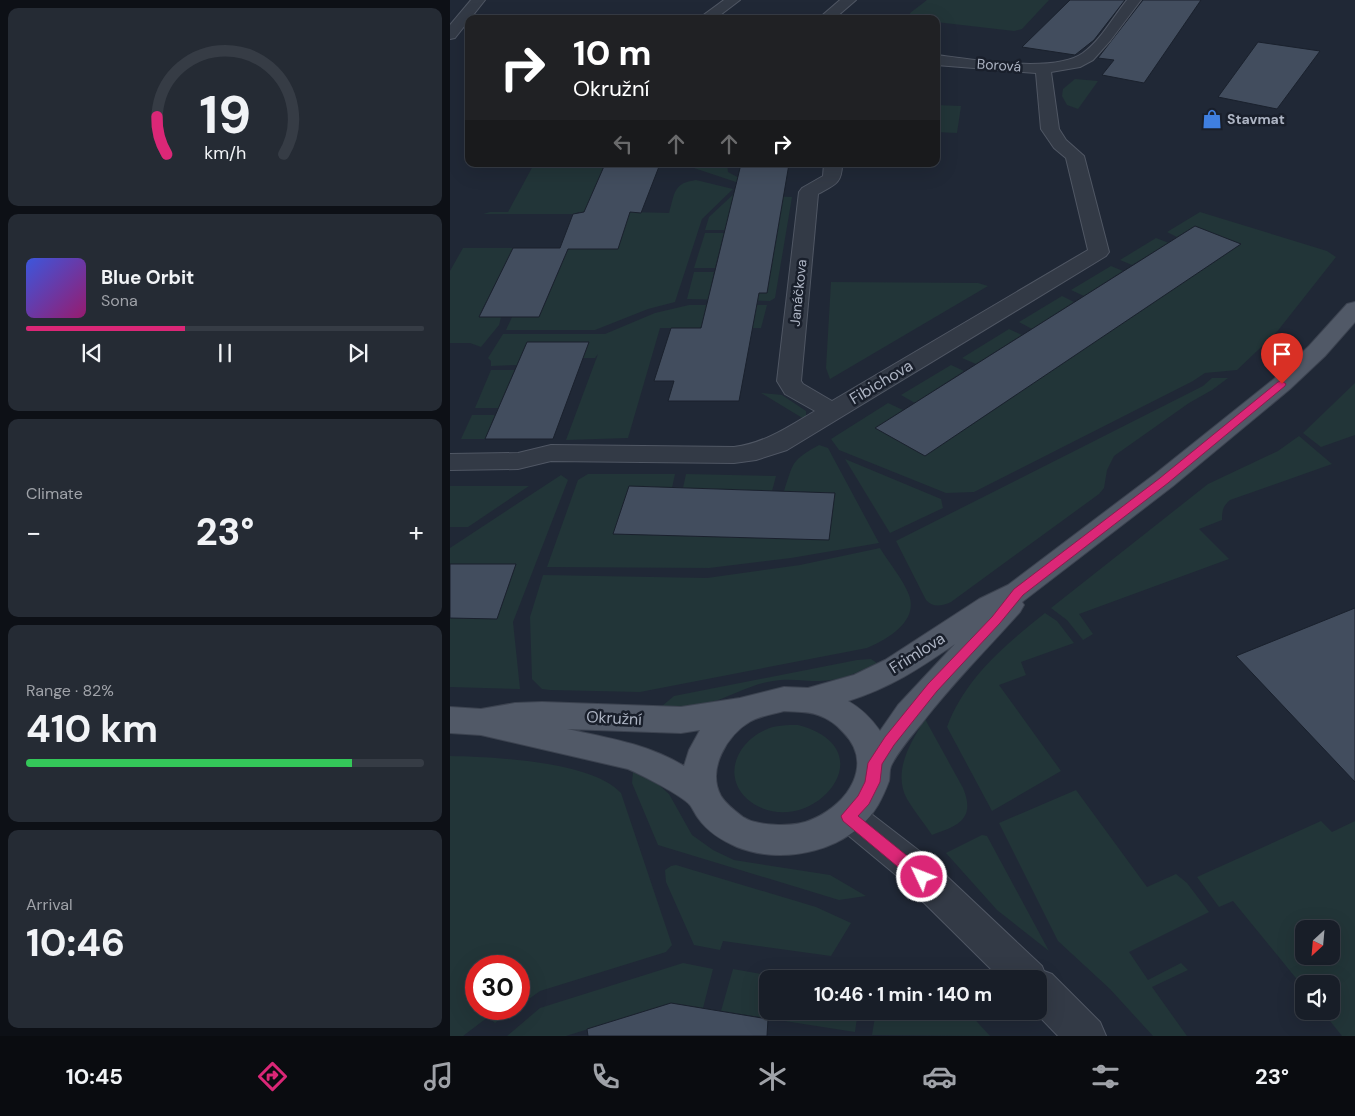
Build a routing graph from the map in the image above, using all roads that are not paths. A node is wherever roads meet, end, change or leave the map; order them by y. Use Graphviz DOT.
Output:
graph roads {
  1 [pos="478,0"];
  2 [pos="733,0"];
  3 [pos="849,0"];
  4 [pos="1134,0"];
  5 [pos="470,15"];
  6 [pos="711,15"];
  7 [pos="830,15"];
  8 [pos="465,23"];
  9 [pos="450,35"];
  10 [pos="940,60"];
  11 [pos="1052,67"];
  12 [pos="833,167"];
  13 [pos="1355,309"];
  14 [pos="832,411"];
  15 [pos="450,462"];
  16 [pos="1018,592"];
  17 [pos="810,700"];
  18 [pos="748,709"];
  19 [pos="465,721"];
  20 [pos="875,763"];
  21 [pos="704,796"];
  22 [pos="849,816"];
  23 [pos="1019,970"];
  24 [pos="1047,996"];
  25 [pos="1086,1036"];
  1 -- 5 [label="street"];
  2 -- 6 [label="street"];
  3 -- 7 [label="street"];
  4 -- 11 [label="street"];
  8 -- 9 [label="street"];
  10 -- 11 [label="street, Borová"];
  11 -- 14 [label="street, Fibichova"];
  12 -- 14 [label="street, Janáčkova"];
  13 -- 16 [label="main road, Frimlova"];
  14 -- 15 [label="street, Fibichova"];
  16 -- 17 [label="main road, Frimlova"];
  16 -- 20 [label="main road, Frimlova"];
  17 -- 18 [label="main road, Okružní"];
  17 -- 20 [label="main road, Okružní"];
  18 -- 19 [label="main road, Okružní"];
  18 -- 21 [label="main road, Okružní"];
  19 -- 21 [label="main road, Okružní"];
  20 -- 22 [label="main road, Okružní"];
  21 -- 22 [label="main road, Okružní"];
  22 -- 23 [label="street"];
  24 -- 25 [label="street"];
}
